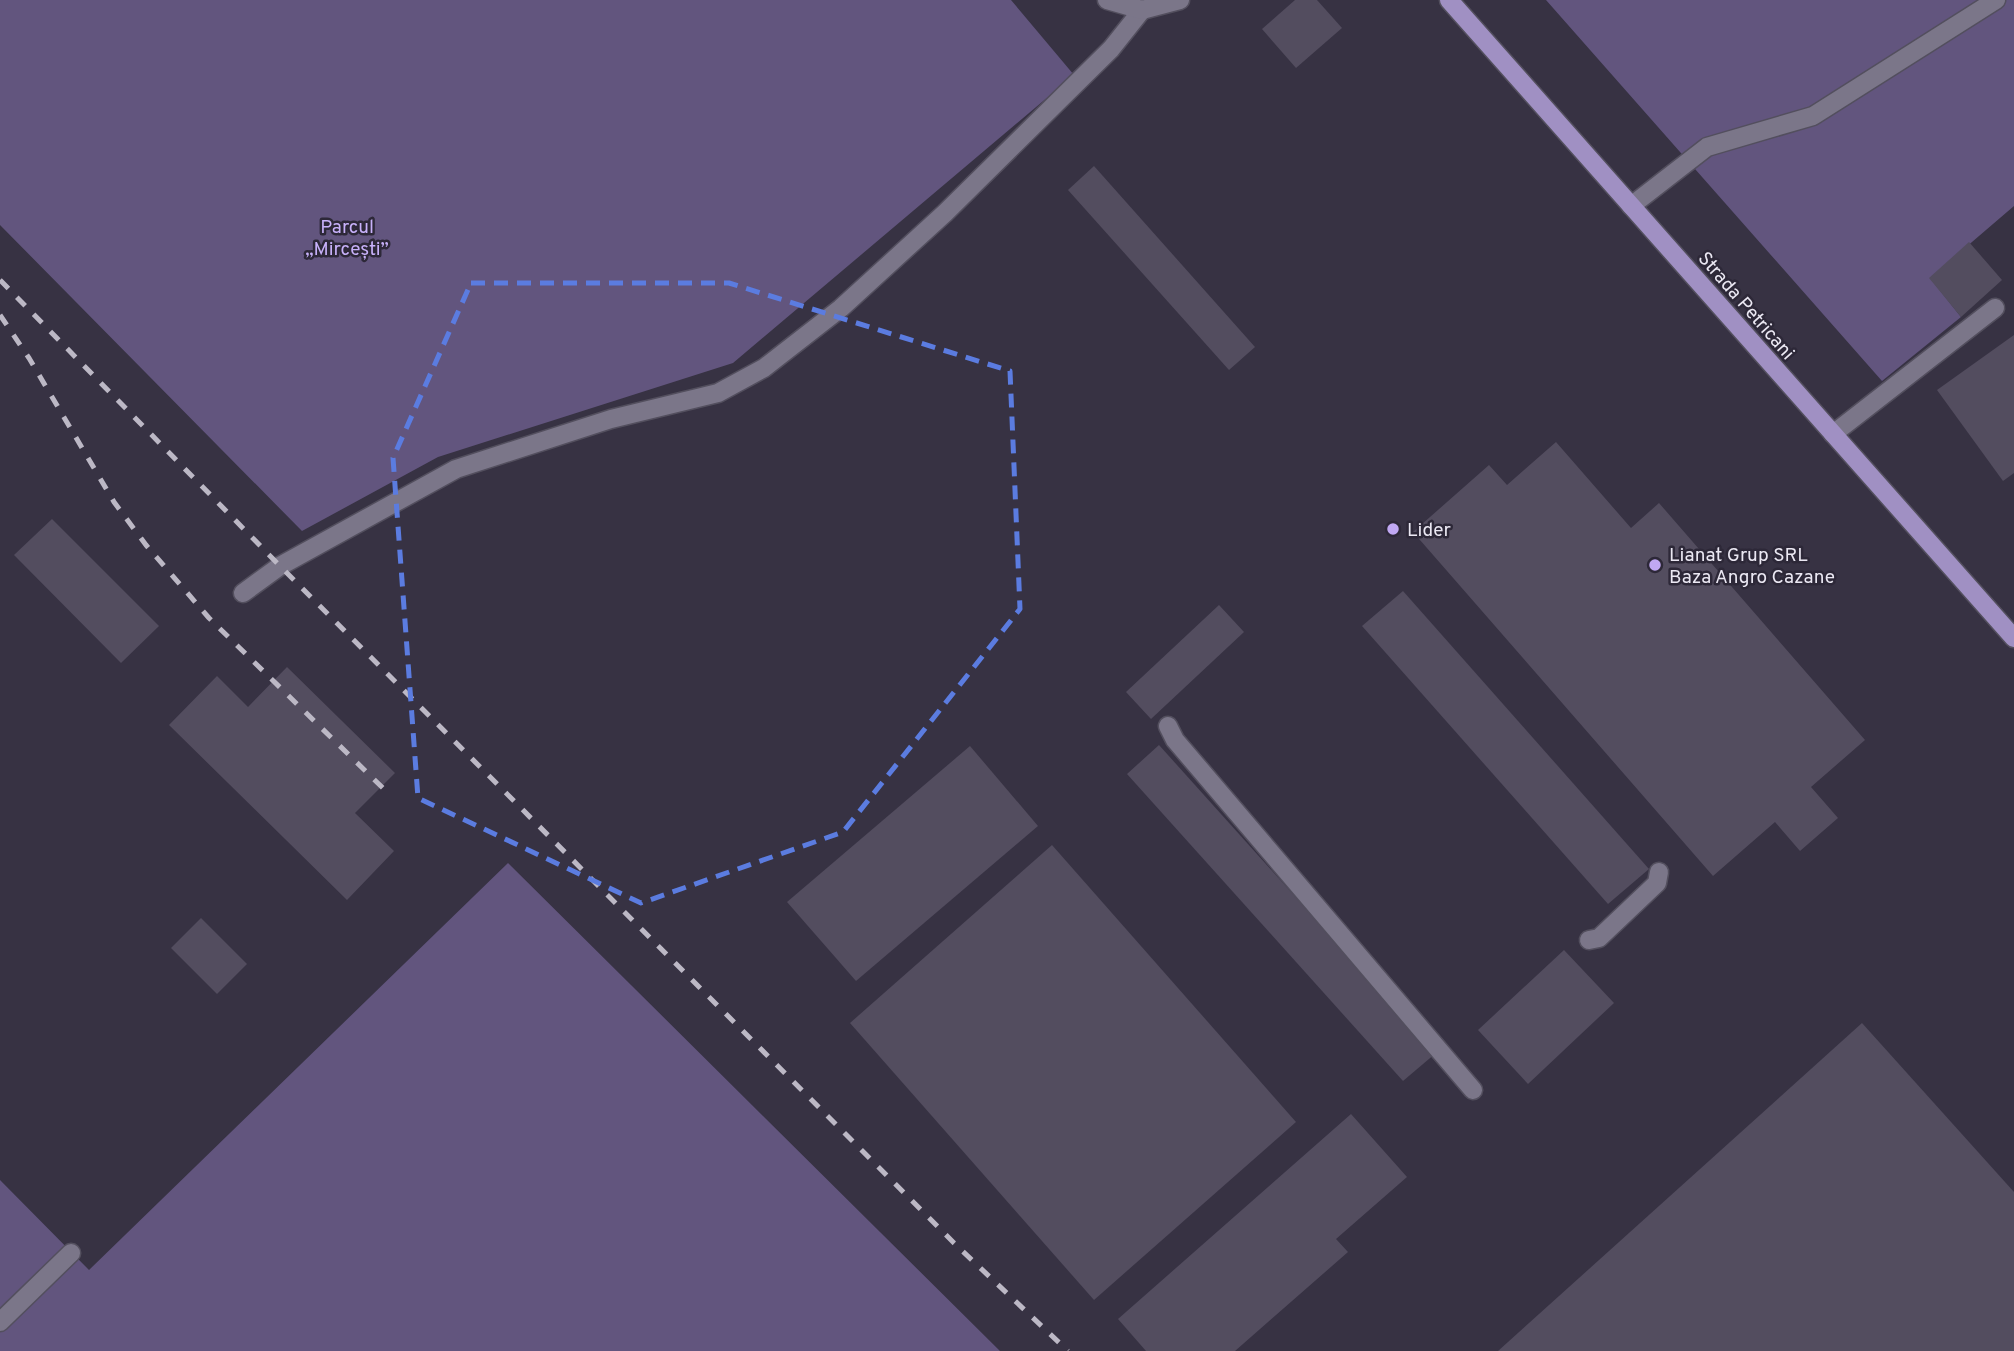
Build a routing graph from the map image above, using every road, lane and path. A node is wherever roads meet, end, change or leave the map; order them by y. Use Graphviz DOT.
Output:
graph roads {
  1 [pos="1107,0"];
  2 [pos="1180,0"];
  3 [pos="1448,0"];
  4 [pos="1996,0"];
  5 [pos="1142,10"];
  6 [pos="1631,206"];
  7 [pos="1995,307"];
  8 [pos="1833,434"];
  9 [pos="243,593"];
  10 [pos="2014,638"];
  11 [pos="1168,726"];
  12 [pos="1659,872"];
  13 [pos="1589,940"];
  14 [pos="1473,1090"];
  15 [pos="71,1253"];
  16 [pos="0,1322"];
  1 -- 5 [label="street"];
  2 -- 5 [label="street"];
  3 -- 6 [label="main road, Strada Petricani"];
  4 -- 6 [label="street"];
  5 -- 9 [label="street"];
  6 -- 8 [label="main road, Strada Petricani"];
  7 -- 8 [label="street"];
  8 -- 10 [label="main road, Strada Petricani"];
  11 -- 14 [label="street"];
  12 -- 13 [label="street"];
  15 -- 16 [label="street"];
}
